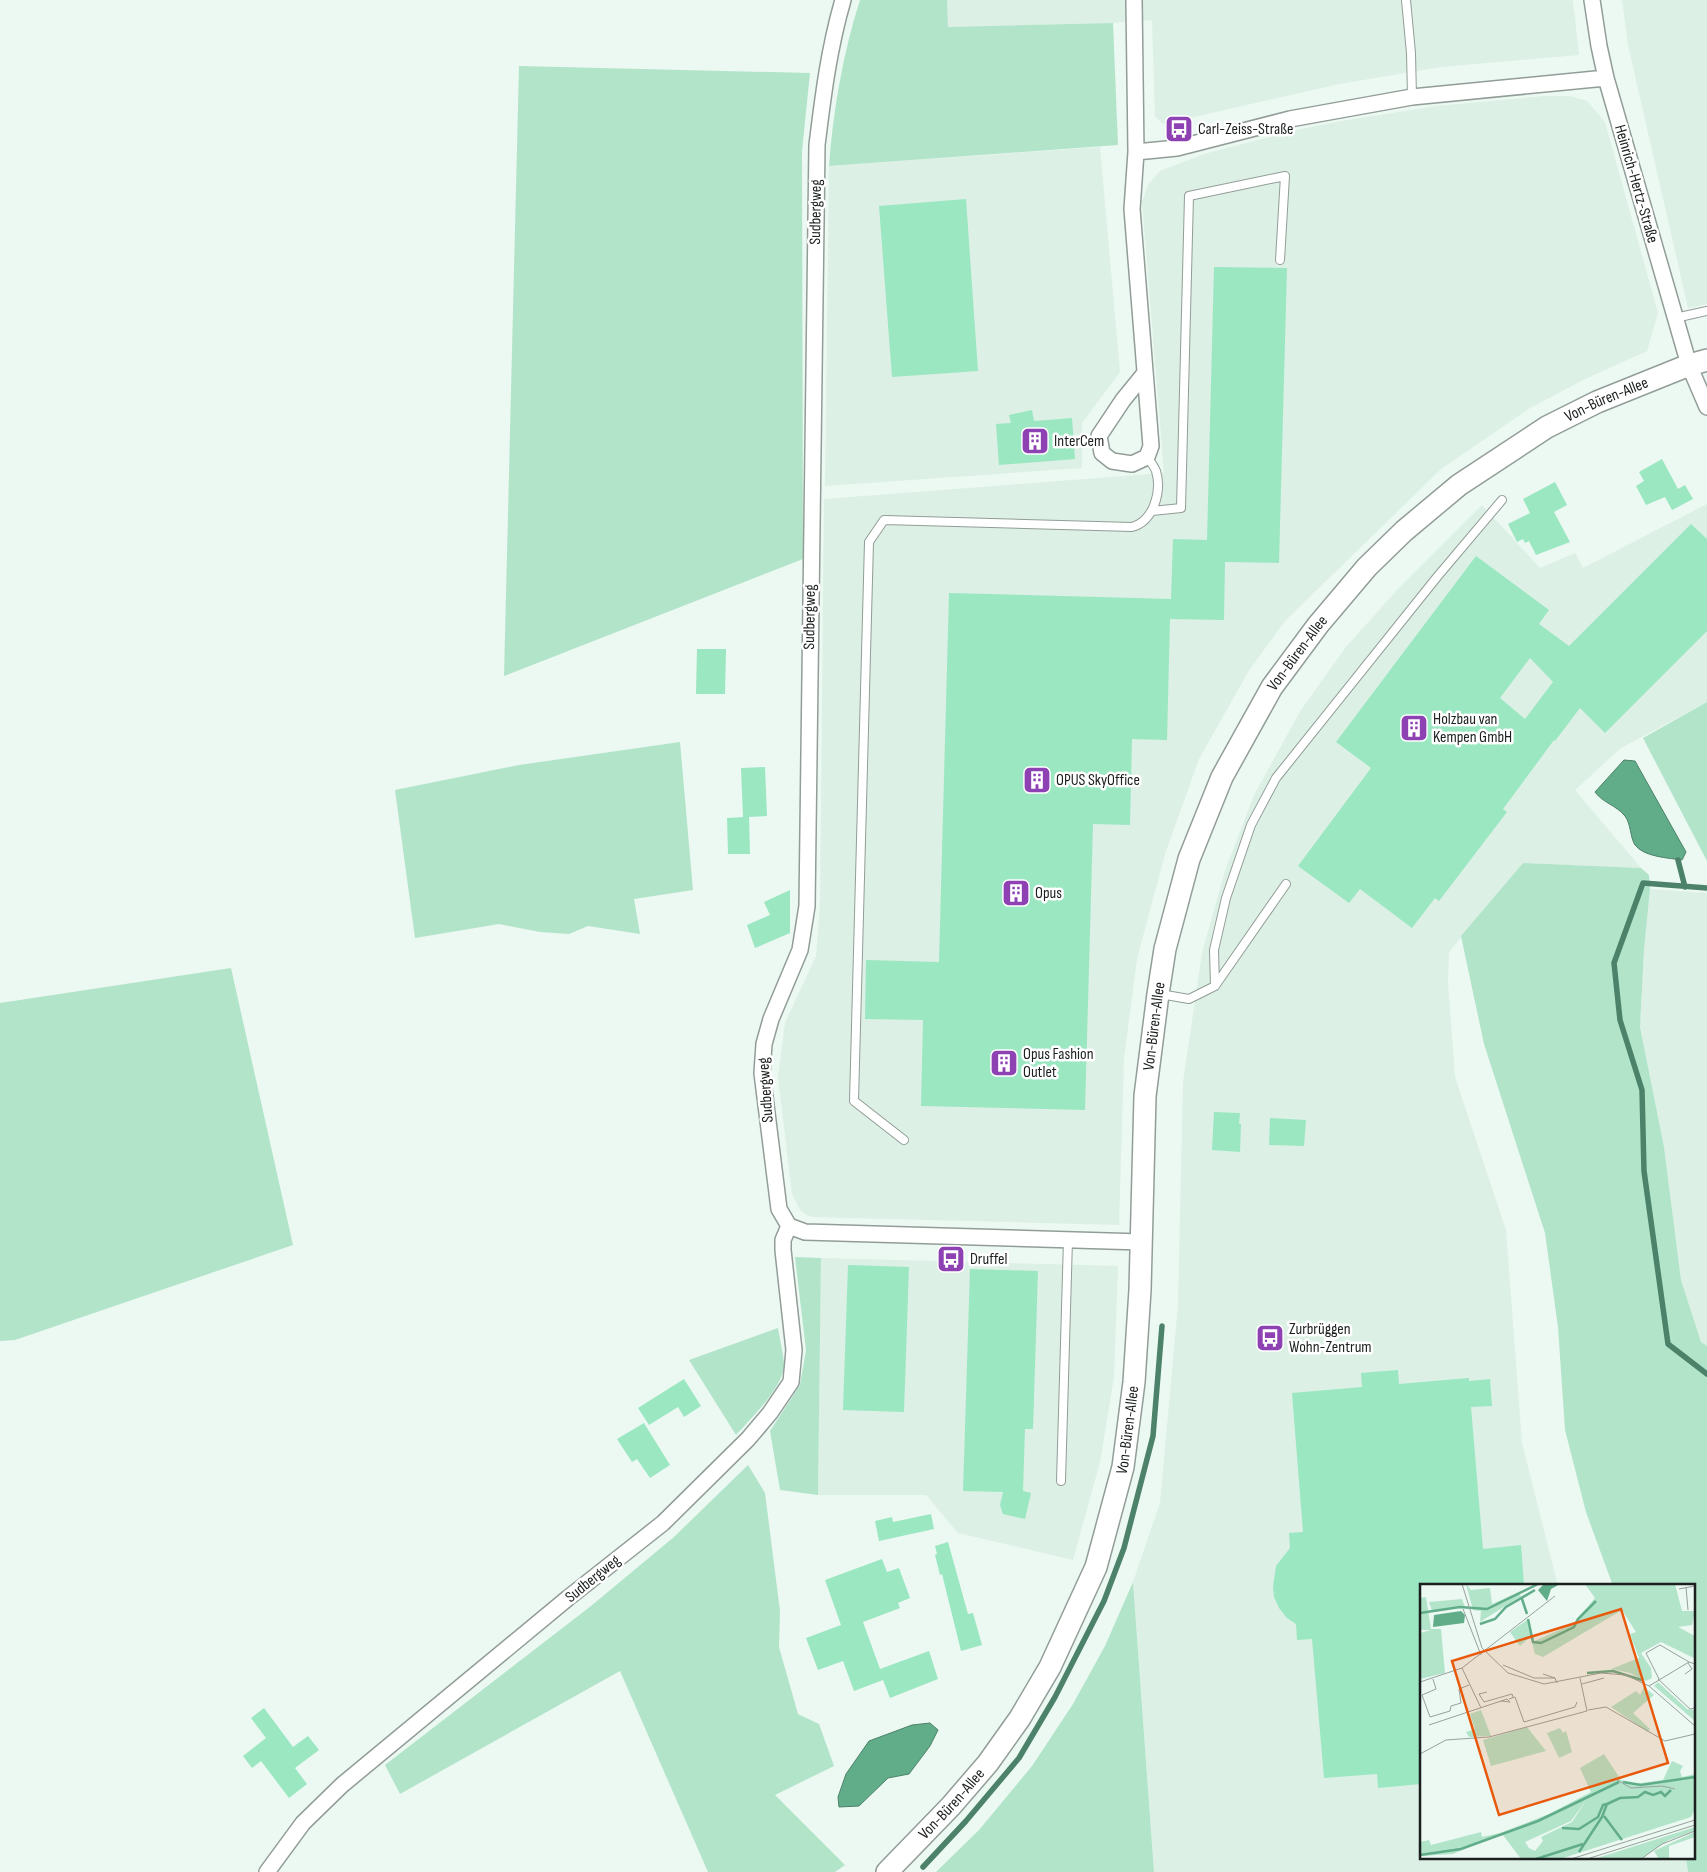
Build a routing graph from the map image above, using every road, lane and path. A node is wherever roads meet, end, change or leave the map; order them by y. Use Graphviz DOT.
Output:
graph roads {
  1 [pos="843,0"];
  2 [pos="1134,0"];
  3 [pos="1406,0"];
  4 [pos="1592,0"];
  5 [pos="1606,78"];
  6 [pos="1412,97"];
  7 [pos="1136,152"];
  8 [pos="1280,260"];
  9 [pos="1707,311"];
  10 [pos="1675,318"];
  11 [pos="1698,362"];
  12 [pos="1146,373"];
  13 [pos="1707,407"];
  14 [pos="1148,457"];
  15 [pos="1502,500"];
  16 [pos="1152,511"];
  17 [pos="1286,884"];
  18 [pos="1215,986"];
  19 [pos="1158,994"];
  20 [pos="904,1140"];
  21 [pos="789,1226"];
  22 [pos="1068,1240"];
  23 [pos="1142,1242"];
  24 [pos="1062,1481"];
  25 [pos="267,1872"];
  26 [pos="888,1872"];
  1 -- 21 [label="street, Sudbergweg"];
  2 -- 7 [label="street"];
  3 -- 6 [label="lane"];
  4 -- 5 [label="street, Heinrich-Hertz-Straße"];
  5 -- 6 [label="street"];
  5 -- 10 [label="street, Heinrich-Hertz-Straße"];
  6 -- 7 [label="street"];
  7 -- 12 [label="street"];
  8 -- 16 [label="lane"];
  9 -- 10 [label="lane"];
  10 -- 11 [label="street, Heinrich-Hertz-Straße"];
  11 -- 13 [label="street, Heinrich-Hertz-Straße"];
  11 -- 19 [label="street, Von-Büren-Allee"];
  12 -- 14 [label="street"];
  12 -- 14 [label="street"];
  14 -- 16 [label="lane"];
  15 -- 18 [label="lane"];
  16 -- 20 [label="lane"];
  17 -- 18 [label="lane"];
  18 -- 19 [label="lane"];
  19 -- 23 [label="street, Von-Büren-Allee"];
  21 -- 22 [label="street"];
  21 -- 25 [label="street, Sudbergweg"];
  22 -- 23 [label="street"];
  22 -- 24 [label="lane"];
  23 -- 26 [label="street, Von-Büren-Allee"];
}
